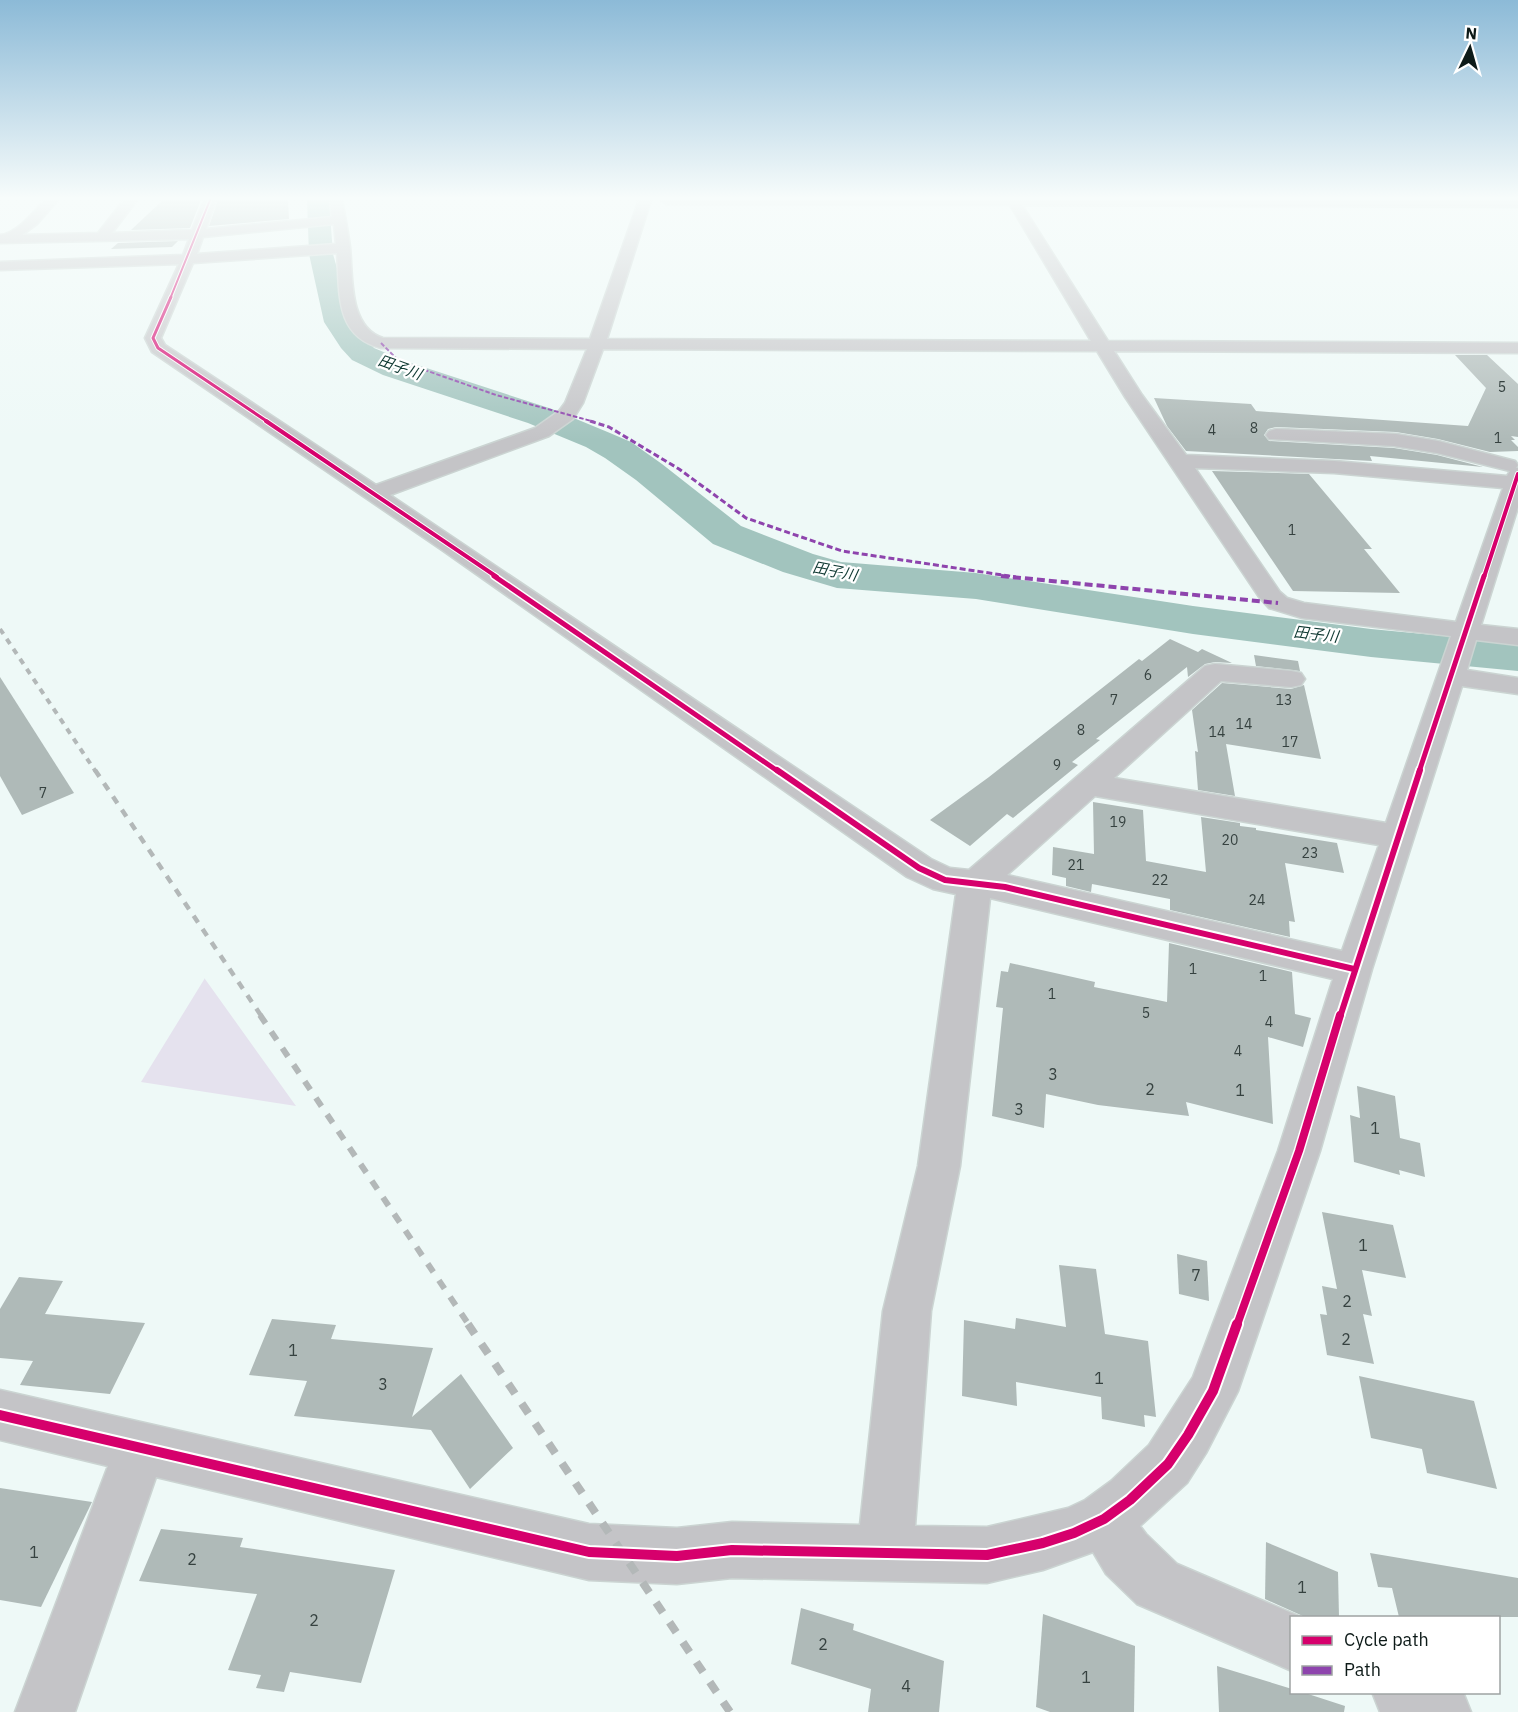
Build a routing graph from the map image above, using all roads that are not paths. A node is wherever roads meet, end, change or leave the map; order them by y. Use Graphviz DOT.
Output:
graph roads {
  1 [pos="179,280"];
  2 [pos="343,280"];
  3 [pos="618,280"];
  4 [pos="1062,280"];
  5 [pos="597,344"];
  6 [pos="1103,346"];
  7 [pos="1518,348"];
  8 [pos="1276,435"];
  9 [pos="1180,461"];
  10 [pos="1517,474"];
  11 [pos="372,494"];
  12 [pos="1463,634"];
  13 [pos="1518,637"];
  14 [pos="1452,671"];
  15 [pos="1291,679"];
  16 [pos="1518,686"];
  17 [pos="1088,784"];
  18 [pos="1398,837"];
  19 [pos="974,885"];
  20 [pos="1354,969"];
  21 [pos="0,1415"];
  22 [pos="141,1446"];
  23 [pos="1104,1519"];
  24 [pos="885,1552"];
  25 [pos="1290,1641"];
  26 [pos="1406,1694"];
  27 [pos="45,1712"];
  28 [pos="1441,1712"];
  1 -- 11 [label="street"];
  2 -- 5 [label="street"];
  3 -- 5 [label="street"];
  4 -- 6 [label="street"];
  5 -- 6 [label="street"];
  5 -- 11 [label="street"];
  6 -- 7 [label="street"];
  6 -- 9 [label="street"];
  8 -- 10 [label="street"];
  9 -- 10 [label="street"];
  9 -- 12 [label="street"];
  10 -- 12 [label="street"];
  11 -- 19 [label="street"];
  12 -- 13 [label="street"];
  12 -- 14 [label="street"];
  14 -- 16 [label="street"];
  14 -- 18 [label="street"];
  15 -- 17 [label="street"];
  17 -- 18 [label="street"];
  17 -- 19 [label="street"];
  18 -- 20 [label="street"];
  19 -- 20 [label="street"];
  19 -- 24 [label="street"];
  20 -- 23 [label="street"];
  21 -- 22 [label="street"];
  22 -- 24 [label="street"];
  22 -- 27 [label="street"];
  23 -- 24 [label="street"];
  23 -- 25 [label="street"];
  26 -- 28 [label="street"];
}
